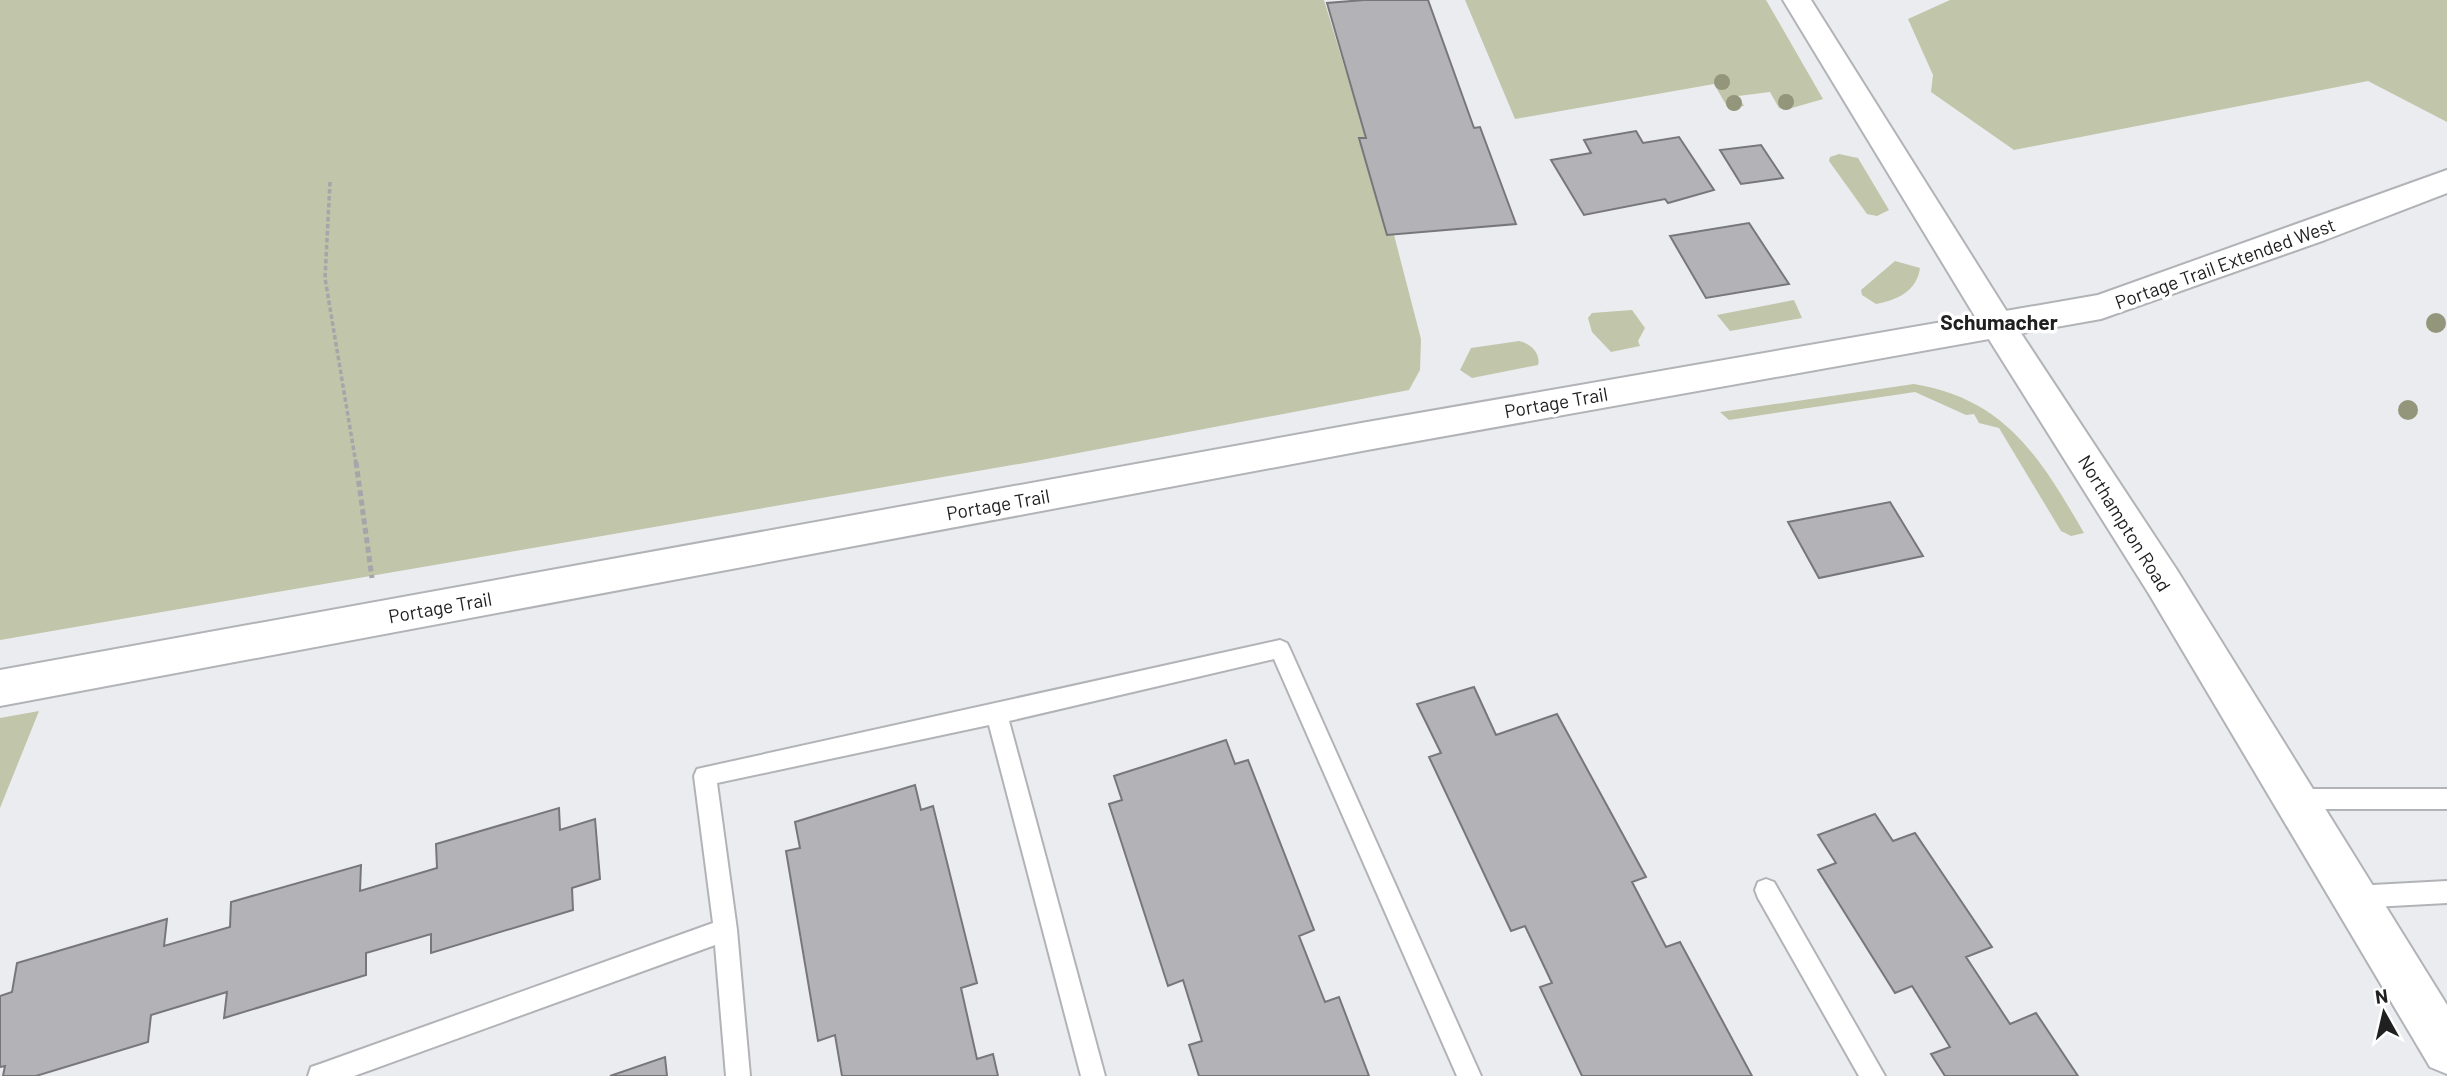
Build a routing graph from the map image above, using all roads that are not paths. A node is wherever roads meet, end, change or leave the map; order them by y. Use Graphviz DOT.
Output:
graph roads {
  1 [pos="1797,0"];
  2 [pos="2447,181"];
  3 [pos="1997,324"];
  4 [pos="0,688"];
  5 [pos="997,714"];
  6 [pos="2294,799"];
  7 [pos="2447,799"];
  8 [pos="1766,890"];
  9 [pos="2447,892"];
  10 [pos="2354,897"];
  11 [pos="725,930"];
  12 [pos="2447,1051"];
  13 [pos="320,1076"];
  14 [pos="738,1076"];
  15 [pos="1093,1076"];
  16 [pos="1469,1076"];
  17 [pos="1873,1076"];
  1 -- 3 [label="main road, Northampton Road"];
  2 -- 3 [label="main road, Portage Trail Extended West"];
  3 -- 4 [label="main road, Portage Trail"];
  3 -- 6 [label="main road, Northampton Road"];
  5 -- 11 [label="lane"];
  5 -- 15 [label="lane"];
  5 -- 16 [label="lane"];
  6 -- 7 [label="lane"];
  6 -- 10 [label="main road, Northampton Road"];
  8 -- 17 [label="lane"];
  9 -- 10 [label="lane"];
  10 -- 12 [label="main road, Northampton Road"];
  11 -- 13 [label="lane"];
  11 -- 14 [label="lane"];
}
